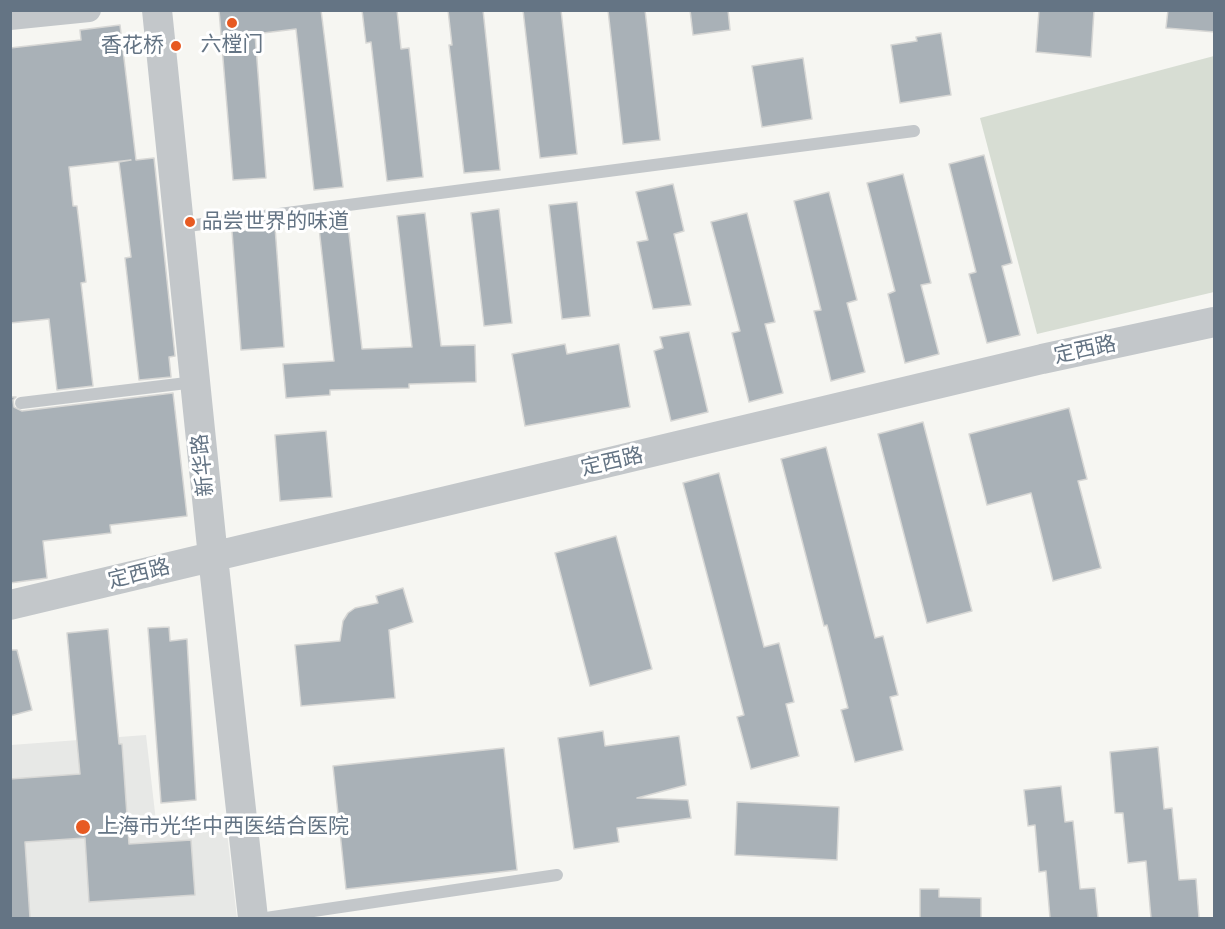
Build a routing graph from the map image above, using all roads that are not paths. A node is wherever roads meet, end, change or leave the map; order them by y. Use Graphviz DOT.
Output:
graph roads {
  1 [pos="89,10"];
  2 [pos="157,10"];
  3 [pos="10,18"];
  4 [pos="914,130"];
  5 [pos="179,227"];
  6 [pos="1215,322"];
  7 [pos="195,382"];
  8 [pos="21,403"];
  9 [pos="213,557"];
  10 [pos="10,605"];
  11 [pos="557,875"];
  12 [pos="253,918"];
  13 [pos="266,918"];
  1 -- 3 [label="street"];
  2 -- 5 [label="street, 新华路"];
  4 -- 5 [label="lane"];
  5 -- 7 [label="street, 新华路"];
  6 -- 9 [label="street, 定西路"];
  7 -- 8 [label="lane"];
  7 -- 9 [label="street, 新华路"];
  9 -- 10 [label="street, 定西路"];
  9 -- 12 [label="street, 新华路"];
  11 -- 13 [label="lane"];
}
